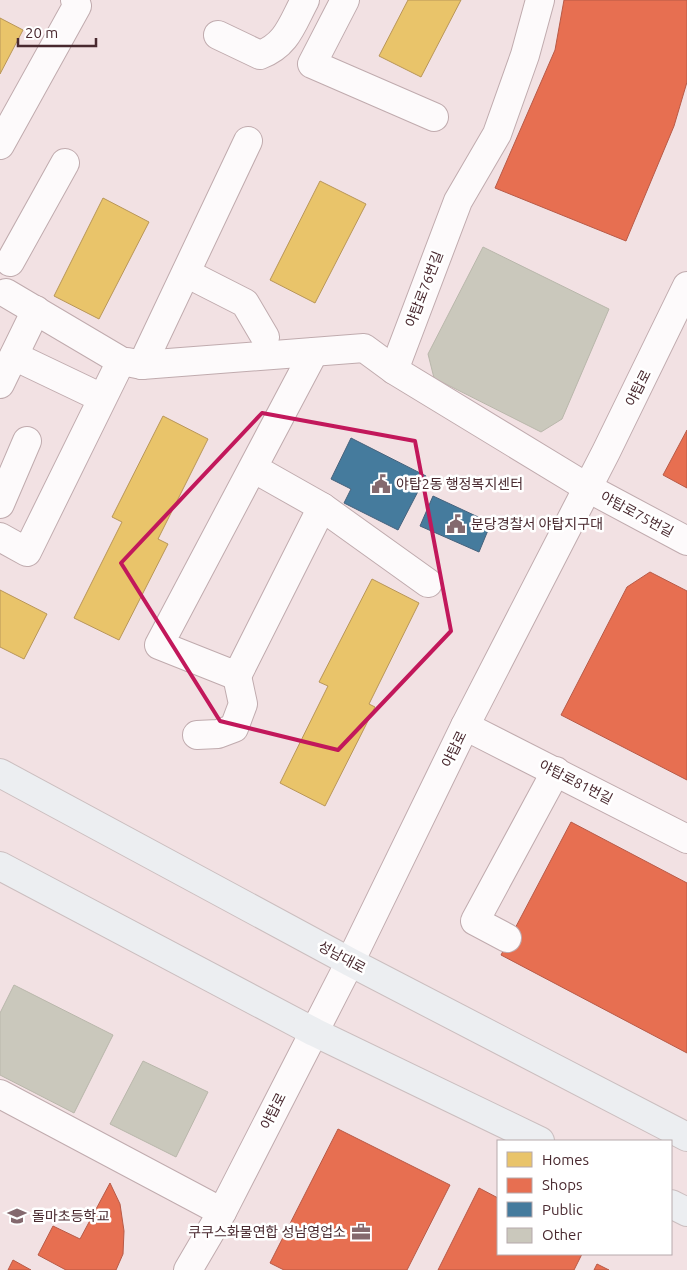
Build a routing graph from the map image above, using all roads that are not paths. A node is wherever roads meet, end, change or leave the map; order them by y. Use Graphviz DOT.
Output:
graph roads {
  1 [pos="74,0"];
  2 [pos="305,0"];
  3 [pos="343,0"];
  4 [pos="540,0"];
  5 [pos="218,35"];
  6 [pos="434,117"];
  7 [pos="248,141"];
  8 [pos="0,145"];
  9 [pos="64,163"];
  10 [pos="5,259"];
  11 [pos="186,273"];
  12 [pos="687,286"];
  13 [pos="3,300"];
  14 [pos="36,310"];
  15 [pos="265,337"];
  16 [pos="314,352"];
  17 [pos="14,356"];
  18 [pos="132,363"];
  19 [pos="394,370"];
  20 [pos="0,384"];
  21 [pos="102,398"];
  22 [pos="28,441"];
  23 [pos="253,468"];
  24 [pos="588,488"];
  25 [pos="0,504"];
  26 [pos="322,507"];
  27 [pos="0,538"];
  28 [pos="687,540"];
  29 [pos="428,583"];
  30 [pos="237,676"];
  31 [pos="465,726"];
  32 [pos="197,735"];
  33 [pos="556,771"];
  34 [pos="0,773"];
  35 [pos="687,839"];
  36 [pos="0,866"];
  37 [pos="507,938"];
  38 [pos="350,962"];
  39 [pos="314,1032"];
  40 [pos="0,1094"];
  41 [pos="687,1137"];
  42 [pos="538,1140"];
  43 [pos="672,1204"];
  44 [pos="222,1212"];
  45 [pos="687,1212"];
  46 [pos="188,1270"];
  1 -- 8 [label="street"];
  2 -- 5 [label="street"];
  3 -- 6 [label="street"];
  4 -- 19 [label="street, 야탑로76번길"];
  7 -- 11 [label="street"];
  9 -- 10 [label="street"];
  10 -- 13 [label="street"];
  11 -- 15 [label="street"];
  11 -- 18 [label="street"];
  12 -- 24 [label="street, 야탑로"];
  13 -- 14 [label="street"];
  14 -- 17 [label="street"];
  14 -- 18 [label="street"];
  16 -- 18 [label="street"];
  16 -- 19 [label="street"];
  16 -- 23 [label="street"];
  17 -- 20 [label="street"];
  17 -- 21 [label="street"];
  18 -- 21 [label="street"];
  19 -- 24 [label="street"];
  21 -- 27 [label="street"];
  22 -- 25 [label="street"];
  23 -- 26 [label="street"];
  23 -- 30 [label="street"];
  24 -- 28 [label="street, 야탑로75번길"];
  24 -- 31 [label="street, 야탑로"];
  26 -- 29 [label="street"];
  26 -- 30 [label="street"];
  30 -- 32 [label="street"];
  31 -- 33 [label="street, 야탑로81번길"];
  31 -- 38 [label="street, 야탑로"];
  33 -- 35 [label="street, 야탑로81번길"];
  33 -- 37 [label="street"];
  34 -- 38 [label="main road, 성남대로"];
  36 -- 39 [label="main road"];
  38 -- 39 [label="street, 야탑로"];
  38 -- 41 [label="main road, 성남대로"];
  39 -- 42 [label="main road"];
  39 -- 44 [label="street, 야탑로"];
  40 -- 44 [label="street"];
  43 -- 45 [label="main road"];
  44 -- 46 [label="street, 야탑로"];
}
